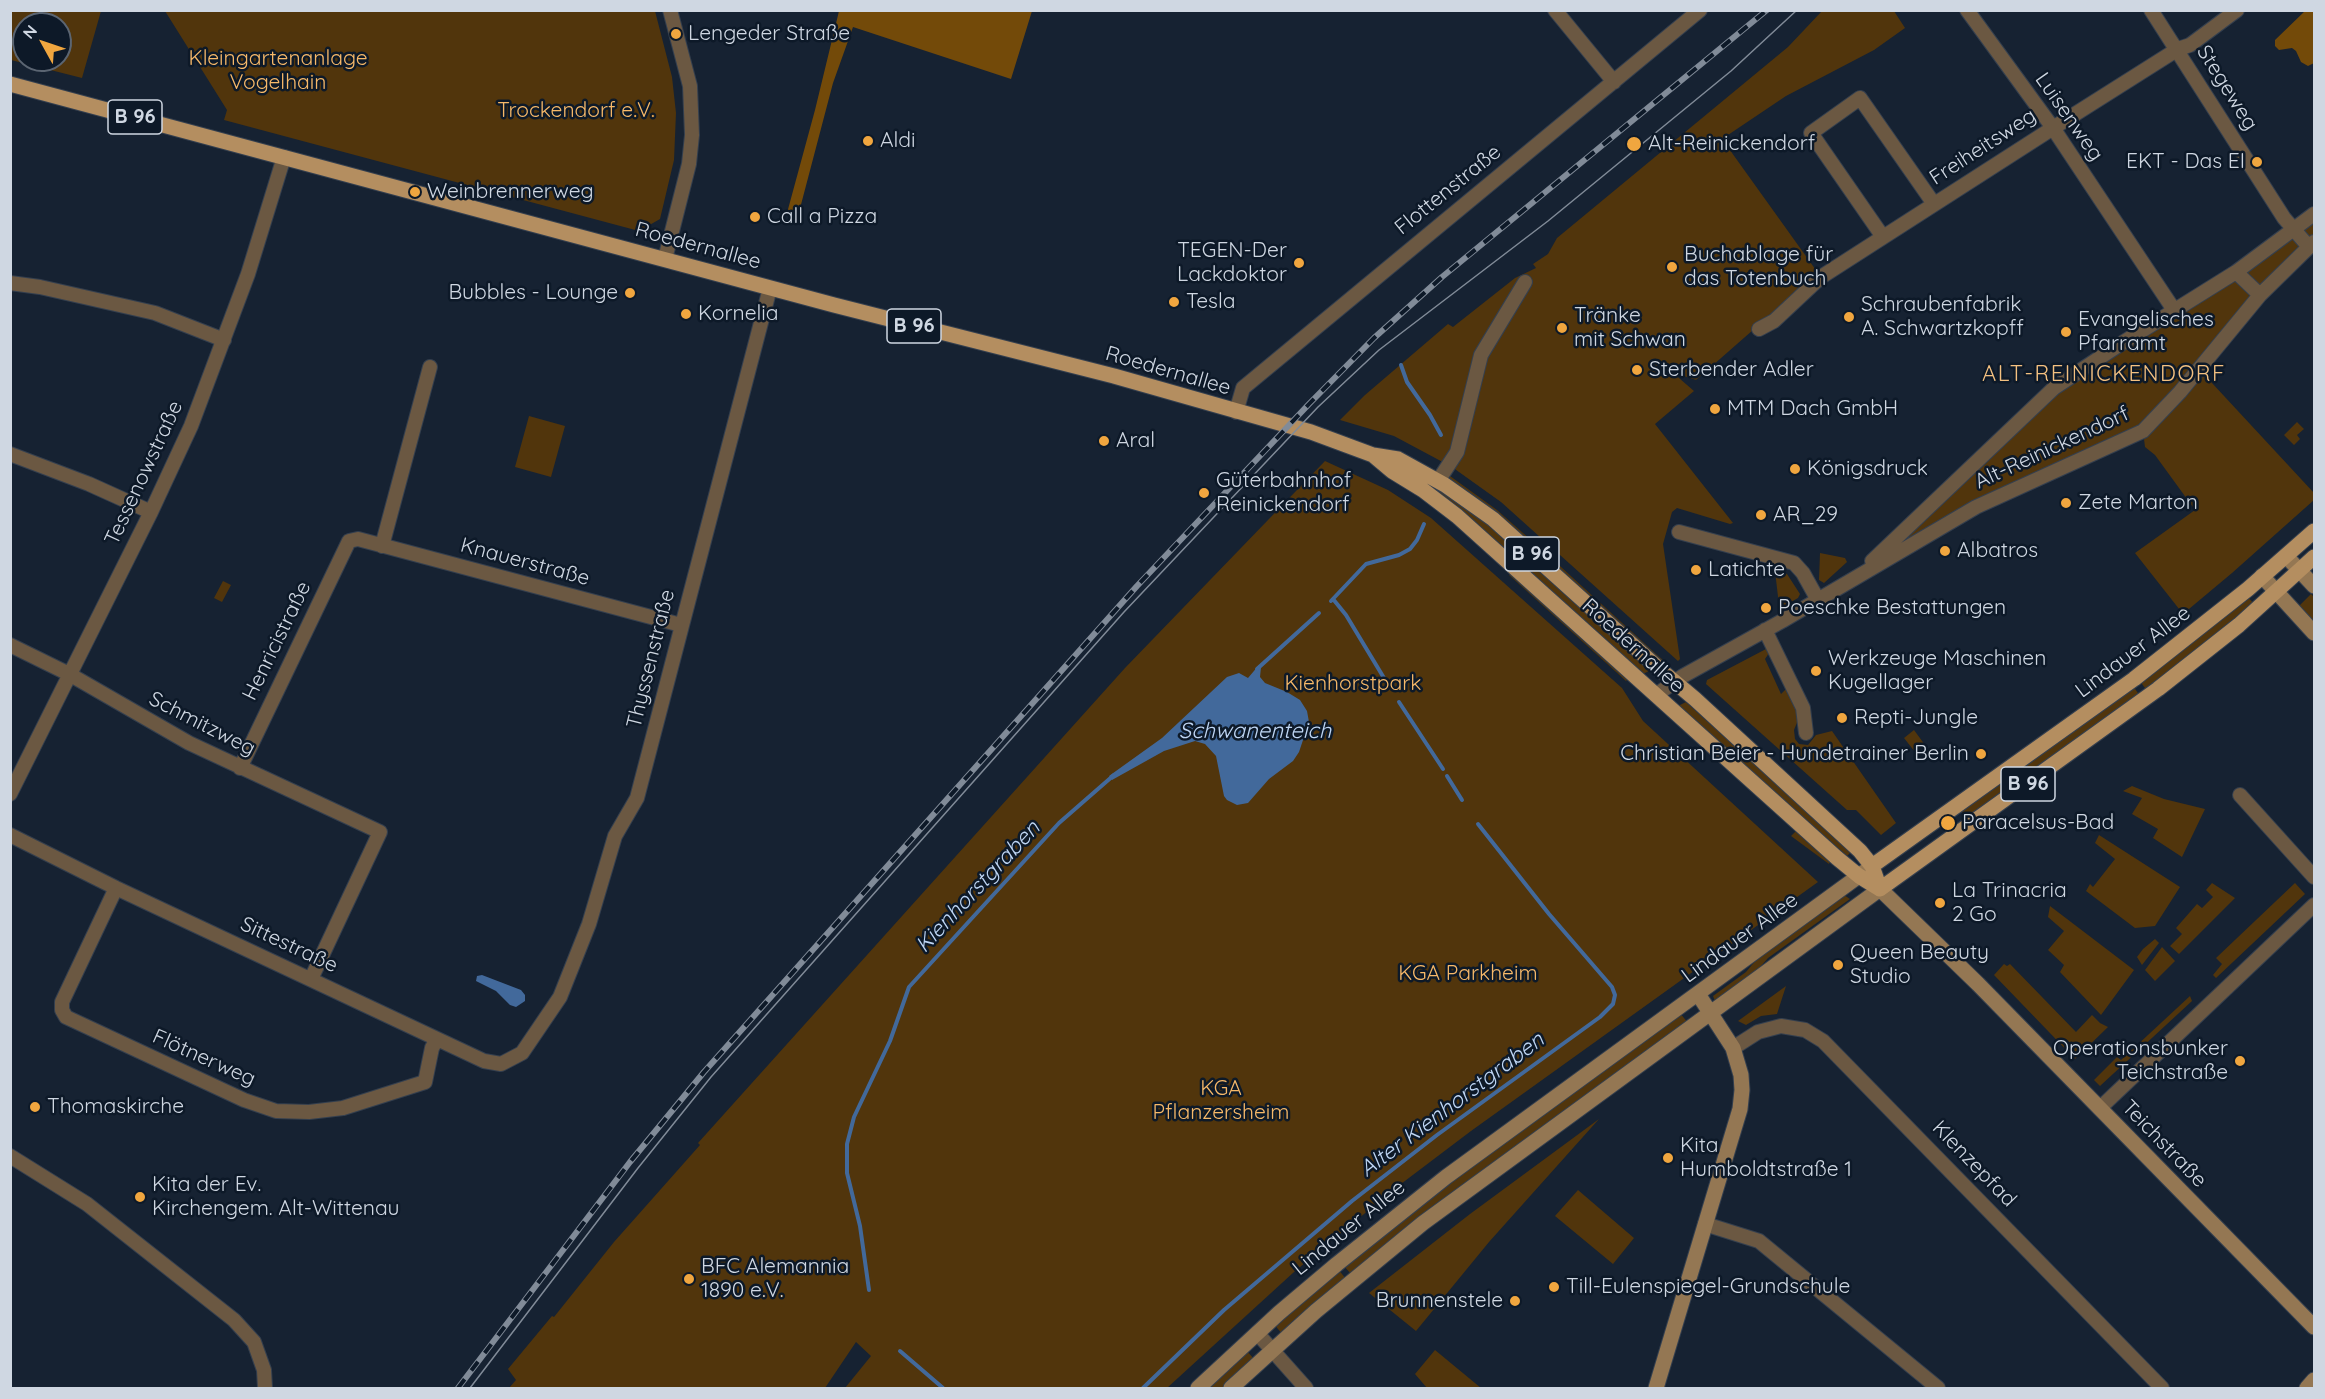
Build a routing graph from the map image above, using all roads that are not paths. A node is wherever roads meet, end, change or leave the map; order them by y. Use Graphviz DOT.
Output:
graph roads {
  1 [pos="670,10"];
  2 [pos="1555,10"];
  3 [pos="1700,10"];
  4 [pos="1967,10"];
  5 [pos="2151,10"];
  6 [pos="2237,10"];
  7 [pos="2178,49"];
  8 [pos="1614,82"];
  9 [pos="10,84"];
  10 [pos="2052,128"];
  11 [pos="284,157"];
  12 [pos="1934,204"];
  13 [pos="2314,214"];
  14 [pos="2295,230"];
  15 [pos="1883,237"];
  16 [pos="2312,244"];
  17 [pos="665,259"];
  18 [pos="2236,272"];
  19 [pos="1525,282"];
  20 [pos="10,283"];
  21 [pos="770,288"];
  22 [pos="2260,296"];
  23 [pos="2174,310"];
  24 [pos="1759,329"];
  25 [pos="224,340"];
  26 [pos="430,367"];
  27 [pos="1236,412"];
  28 [pos="10,454"];
  29 [pos="1373,454"];
  30 [pos="1438,481"];
  31 [pos="151,512"];
  32 [pos="2314,531"];
  33 [pos="1679,532"];
  34 [pos="353,540"];
  35 [pos="381,546"];
  36 [pos="2286,556"];
  37 [pos="2314,557"];
  38 [pos="2300,572"];
  39 [pos="1856,576"];
  40 [pos="2262,576"];
  41 [pos="2314,586"];
  42 [pos="2277,592"];
  43 [pos="1818,600"];
  44 [pos="681,625"];
  45 [pos="1765,630"];
  46 [pos="2314,633"];
  47 [pos="10,645"];
  48 [pos="69,674"];
  49 [pos="1674,681"];
  50 [pos="1656,695"];
  51 [pos="1806,733"];
  52 [pos="240,768"];
  53 [pos="10,794"];
  54 [pos="2240,795"];
  55 [pos="10,836"];
  56 [pos="1872,866"];
  57 [pos="1859,876"];
  58 [pos="2314,877"];
  59 [pos="116,888"];
  60 [pos="1880,889"];
  61 [pos="2312,911"];
  62 [pos="311,979"];
  63 [pos="1698,994"];
  64 [pos="1711,1012"];
  65 [pos="540,1027"];
  66 [pos="437,1040"];
  67 [pos="1733,1048"];
  68 [pos="2100,1108"];
  69 [pos="10,1156"];
  70 [pos="1706,1224"];
  71 [pos="2314,1327"];
  72 [pos="1257,1333"];
  73 [pos="1272,1350"];
  74 [pos="2314,1380"];
  75 [pos="265,1389"];
  76 [pos="1198,1389"];
  77 [pos="1231,1389"];
  78 [pos="1306,1389"];
  79 [pos="1656,1389"];
  80 [pos="1938,1389"];
  81 [pos="2162,1389"];
  82 [pos="2307,1389"];
  1 -- 17 [label="street"];
  2 -- 8 [label="street"];
  3 -- 8 [label="street, Flottenstraße"];
  4 -- 10 [label="street, Luisenweg"];
  5 -- 7 [label="street, Stegeweg"];
  6 -- 7 [label="street, Freiheitsweg"];
  7 -- 10 [label="street, Freiheitsweg"];
  7 -- 14 [label="street, Stegeweg"];
  8 -- 27 [label="street, Flottenstraße"];
  9 -- 11 [label="main road, Roedernallee / B 96"];
  10 -- 12 [label="street, Freiheitsweg"];
  10 -- 23 [label="street, Luisenweg"];
  11 -- 17 [label="main road, Roedernallee / B 96"];
  11 -- 25 [label="street, Tessenowstraße"];
  12 -- 15 [label="street, Freiheitsweg"];
  12 -- 15 [label="street"];
  13 -- 14 [label="street, Alt-Reinickendorf"];
  14 -- 16 [label="street, Stegeweg"];
  14 -- 18 [label="street, Alt-Reinickendorf"];
  15 -- 24 [label="street, Freiheitsweg"];
  16 -- 22 [label="street, Alt-Reinickendorf"];
  17 -- 21 [label="main road, Roedernallee / B 96"];
  18 -- 22 [label="street"];
  18 -- 23 [label="street, Alt-Reinickendorf"];
  19 -- 30 [label="street"];
  20 -- 25 [label="street"];
  21 -- 27 [label="main road, Roedernallee / B 96"];
  21 -- 44 [label="street, Thyssenstraße"];
  22 -- 39 [label="street, Alt-Reinickendorf"];
  23 -- 39 [label="street, Alt-Reinickendorf"];
  25 -- 31 [label="street, Tessenowstraße"];
  26 -- 35 [label="street"];
  27 -- 29 [label="main road, Roedernallee / B 96"];
  28 -- 31 [label="street"];
  29 -- 30 [label="main road, Roedernallee / B 96"];
  29 -- 50 [label="main road, Roedernallee / B 96"];
  30 -- 49 [label="main road, Roedernallee / B 96"];
  31 -- 48 [label="street, Tessenowstraße"];
  32 -- 36 [label="main road, Lindauer Allee / B 96"];
  33 -- 43 [label="street"];
  34 -- 35 [label="street, Knauerstraße"];
  34 -- 52 [label="street, Henricistraße"];
  35 -- 44 [label="street, Knauerstraße"];
  36 -- 38 [label="main road"];
  36 -- 40 [label="main road, Lindauer Allee / B 96"];
  37 -- 38 [label="main road, Lindauer Allee / B 96"];
  38 -- 41 [label="main road"];
  38 -- 42 [label="main road, Lindauer Allee / B 96"];
  39 -- 43 [label="street, Alt-Reinickendorf"];
  40 -- 42 [label="main road"];
  40 -- 56 [label="main road, Lindauer Allee / B 96"];
  42 -- 46 [label="main road"];
  42 -- 60 [label="main road, Lindauer Allee / B 96"];
  43 -- 45 [label="street, Alt-Reinickendorf"];
  44 -- 65 [label="street, Thyssenstraße"];
  45 -- 49 [label="street, Alt-Reinickendorf"];
  45 -- 51 [label="street"];
  47 -- 48 [label="street, Schmitzweg"];
  48 -- 52 [label="street, Schmitzweg"];
  48 -- 53 [label="street, Tessenowstraße"];
  49 -- 50 [label="street, Alt-Reinickendorf"];
  49 -- 56 [label="main road, Roedernallee / B 96"];
  50 -- 57 [label="main road, Roedernallee / B 96"];
  52 -- 62 [label="street, Schmitzweg"];
  54 -- 58 [label="street"];
  55 -- 59 [label="street, Sittestraße"];
  56 -- 57 [label="main road, Lindauer Allee"];
  56 -- 60 [label="main road, B 96"];
  57 -- 60 [label="main road, B 96"];
  57 -- 63 [label="main road, Lindauer Allee"];
  59 -- 62 [label="street, Sittestraße"];
  59 -- 66 [label="street, Flötnerweg"];
  60 -- 64 [label="main road, Lindauer Allee"];
  60 -- 68 [label="main road, Teichstraße"];
  61 -- 68 [label="street"];
  62 -- 66 [label="street, Sittestraße"];
  63 -- 64 [label="main road"];
  63 -- 72 [label="main road, Lindauer Allee"];
  64 -- 67 [label="main road"];
  64 -- 73 [label="main road, Lindauer Allee"];
  65 -- 66 [label="street, Sittestraße"];
  67 -- 70 [label="main road"];
  67 -- 81 [label="street, Klenzepfad"];
  68 -- 71 [label="main road, Teichstraße"];
  69 -- 75 [label="street"];
  70 -- 79 [label="main road"];
  70 -- 80 [label="street"];
  72 -- 73 [label="street"];
  72 -- 76 [label="main road, Lindauer Allee"];
  73 -- 77 [label="main road, Lindauer Allee"];
  73 -- 78 [label="street"];
  74 -- 82 [label="main road"];
}
